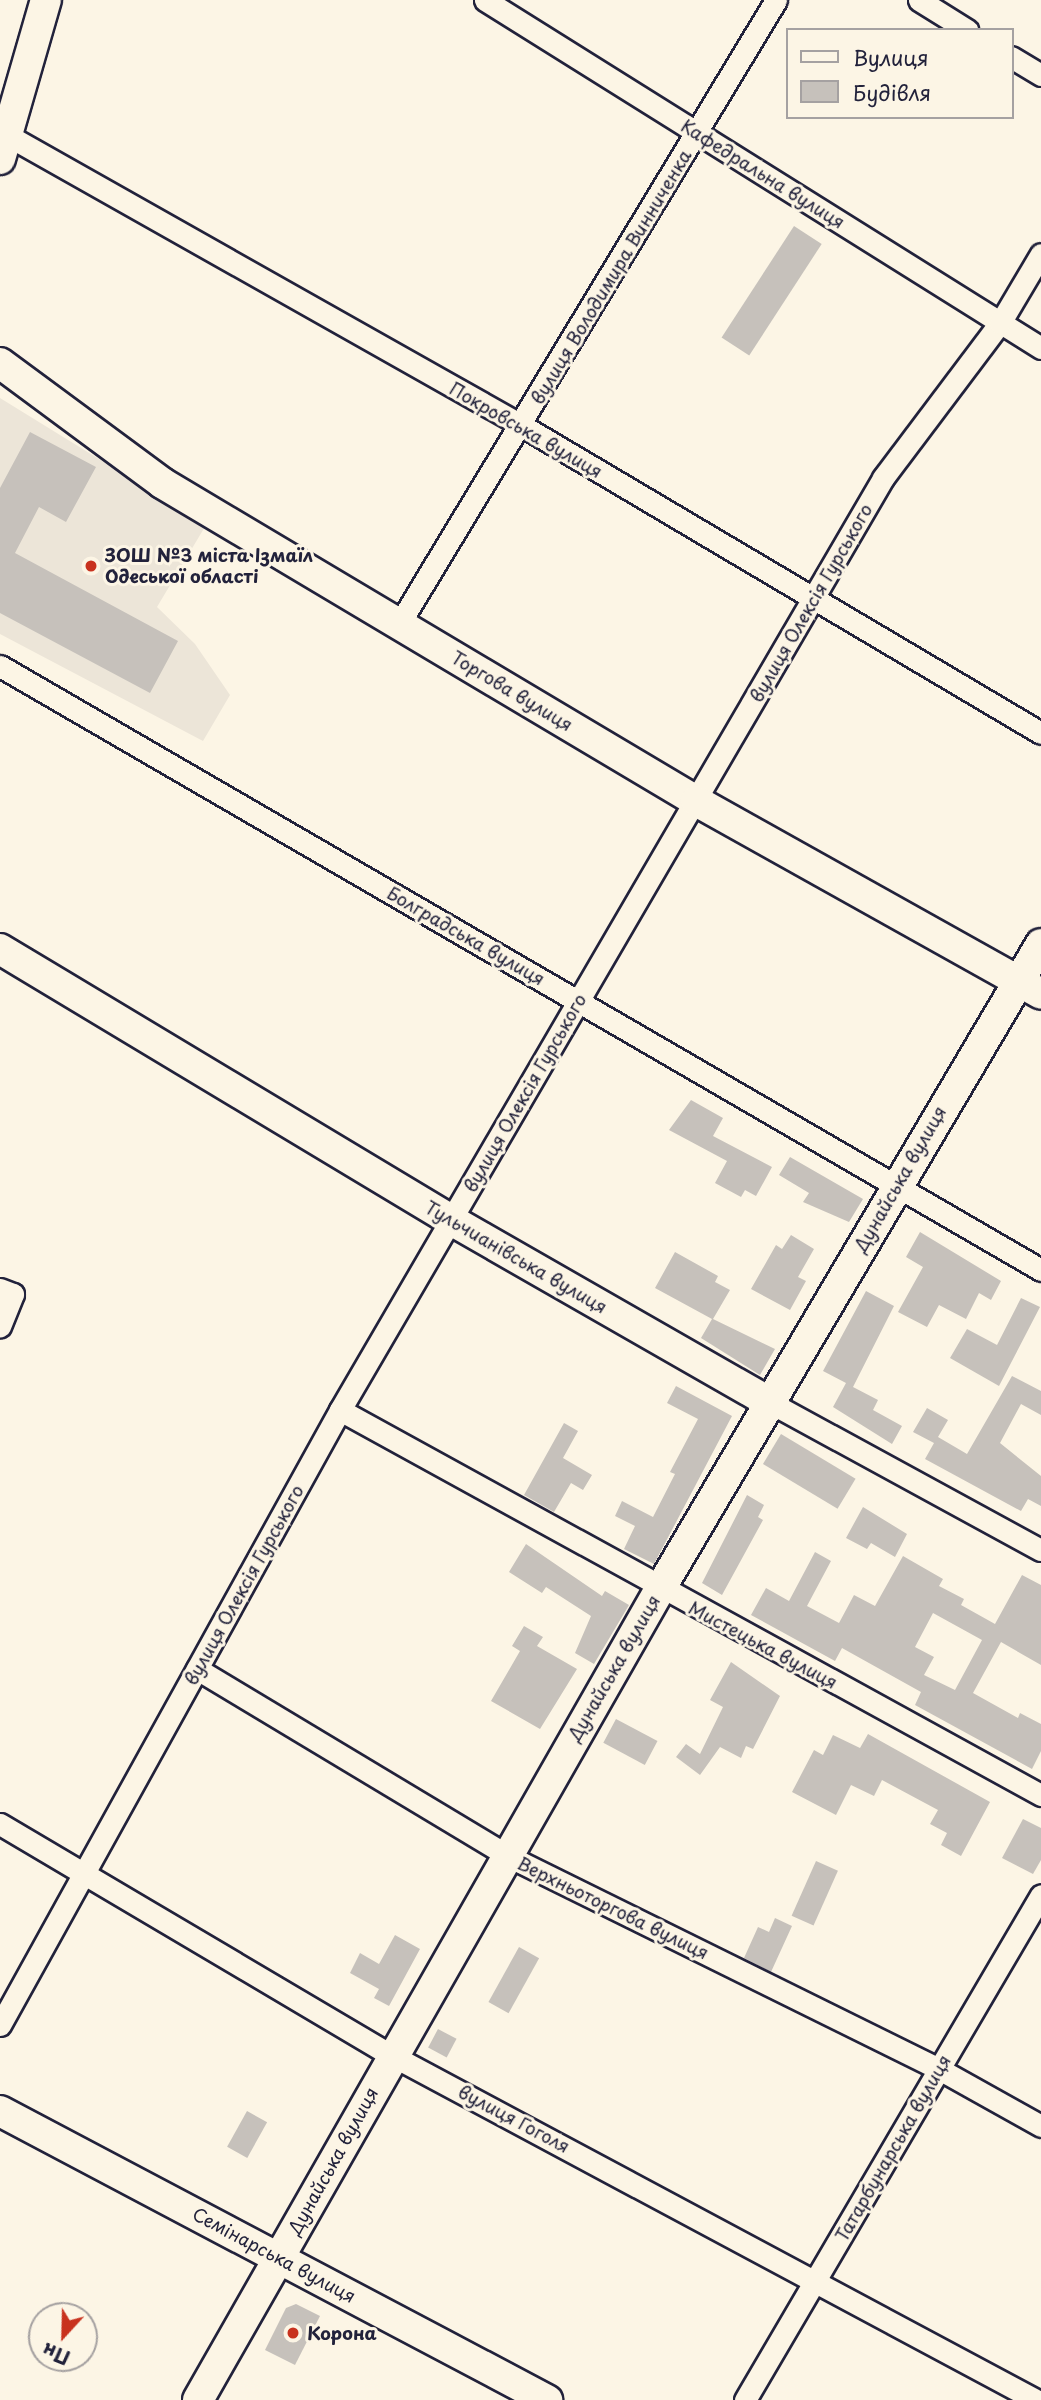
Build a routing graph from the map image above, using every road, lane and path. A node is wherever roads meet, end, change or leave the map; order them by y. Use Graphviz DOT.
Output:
graph roads {
  1 [pos="46,0"];
  2 [pos="485,0"];
  3 [pos="776,0"];
  4 [pos="919,0"];
  5 [pos="964,28"];
  6 [pos="1013,58"];
  7 [pos="1041,75"];
  8 [pos="9,95"];
  9 [pos="698,133"];
  10 [pos="4,147"];
  11 [pos="1041,254"];
  12 [pos="1000,323"];
  13 [pos="1041,348"];
  14 [pos="0,363"];
  15 [pos="521,425"];
  16 [pos="815,601"];
  17 [pos="399,624"];
  18 [pos="0,666"];
  19 [pos="1041,733"];
  20 [pos="696,801"];
  21 [pos="1041,944"];
  22 [pos="0,949"];
  23 [pos="1029,988"];
  24 [pos="578,1001"];
  25 [pos="896,1185"];
  26 [pos="451,1220"];
  27 [pos="1041,1270"];
  28 [pos="0,1289"];
  29 [pos="0,1326"];
  30 [pos="771,1403"];
  31 [pos="340,1410"];
  32 [pos="1041,1550"];
  33 [pos="660,1589"];
  34 [pos="197,1669"];
  35 [pos="1041,1795"];
  36 [pos="0,1824"];
  37 [pos="506,1855"];
  38 [pos="88,1874"];
  39 [pos="1041,1895"];
  40 [pos="0,2025"];
  41 [pos="393,2056"];
  42 [pos="939,2069"];
  43 [pos="0,2111"];
  44 [pos="1041,2126"];
  45 [pos="279,2257"];
  46 [pos="816,2278"];
  47 [pos="198,2400"];
  48 [pos="547,2400"];
  49 [pos="745,2400"];
  50 [pos="1036,2400"];
  1 -- 8 [label="main road"];
  2 -- 9 [label="street, Кафедральна вулиця"];
  3 -- 9 [label="street, вулиця Володимира Винниченка"];
  4 -- 5 [label="street"];
  6 -- 7 [label="street"];
  8 -- 10 [label="main road"];
  9 -- 12 [label="street, Кафедральна вулиця"];
  9 -- 15 [label="street, вулиця Володимира Винниченка"];
  10 -- 15 [label="street, Покровська вулиця"];
  11 -- 12 [label="street, вулиця Олексія Гурського"];
  12 -- 13 [label="street, Кафедральна вулиця"];
  12 -- 16 [label="street, вулиця Олексія Гурського"];
  14 -- 17 [label="main road, Торгова вулиця"];
  15 -- 16 [label="street, Покровська вулиця"];
  15 -- 17 [label="street, вулиця Володимира Винниченка"];
  16 -- 19 [label="street, Покровська вулиця"];
  16 -- 20 [label="street, вулиця Олексія Гурського"];
  17 -- 20 [label="main road, Торгова вулиця"];
  18 -- 24 [label="street, Болградська вулиця"];
  20 -- 23 [label="main road, Торгова вулиця"];
  20 -- 24 [label="street, вулиця Олексія Гурського"];
  21 -- 23 [label="main road, Дунайська вулиця"];
  22 -- 26 [label="main road, Тульчианівська вулиця"];
  23 -- 25 [label="main road, Дунайська вулиця"];
  24 -- 25 [label="street, Болградська вулиця"];
  24 -- 26 [label="street, вулиця Олексія Гурського"];
  25 -- 27 [label="street, Болградська вулиця"];
  25 -- 30 [label="main road, Дунайська вулиця"];
  26 -- 30 [label="main road, Тульчианівська вулиця"];
  26 -- 31 [label="street, вулиця Олексія Гурського"];
  28 -- 29 [label="street"];
  30 -- 32 [label="street, Тульчианівська вулиця"];
  30 -- 33 [label="main road, Дунайська вулиця"];
  31 -- 33 [label="street, Мистецька вулиця"];
  31 -- 34 [label="street, вулиця Олексія Гурського"];
  33 -- 35 [label="street, Мистецька вулиця"];
  33 -- 37 [label="main road, Дунайська вулиця"];
  34 -- 37 [label="street, Верхньоторгова вулиця"];
  34 -- 38 [label="street, вулиця Олексія Гурського"];
  36 -- 38 [label="street, вулиця Гоголя"];
  37 -- 41 [label="main road, Дунайська вулиця"];
  37 -- 42 [label="street, Верхньоторгова вулиця"];
  38 -- 40 [label="street, вулиця Олексія Гурського"];
  38 -- 41 [label="street, вулиця Гоголя"];
  39 -- 42 [label="street, Татарбунарська вулиця"];
  41 -- 45 [label="main road, Дунайська вулиця"];
  41 -- 46 [label="street, вулиця Гоголя"];
  42 -- 44 [label="street, Верхньоторгова вулиця"];
  42 -- 46 [label="street, Татарбунарська вулиця"];
  43 -- 45 [label="main road, Семінарська вулиця"];
  45 -- 47 [label="main road, Дунайська вулиця"];
  45 -- 48 [label="main road, Семінарська вулиця"];
  46 -- 49 [label="street, Татарбунарська вулиця"];
  46 -- 50 [label="street, вулиця Гоголя"];
}
